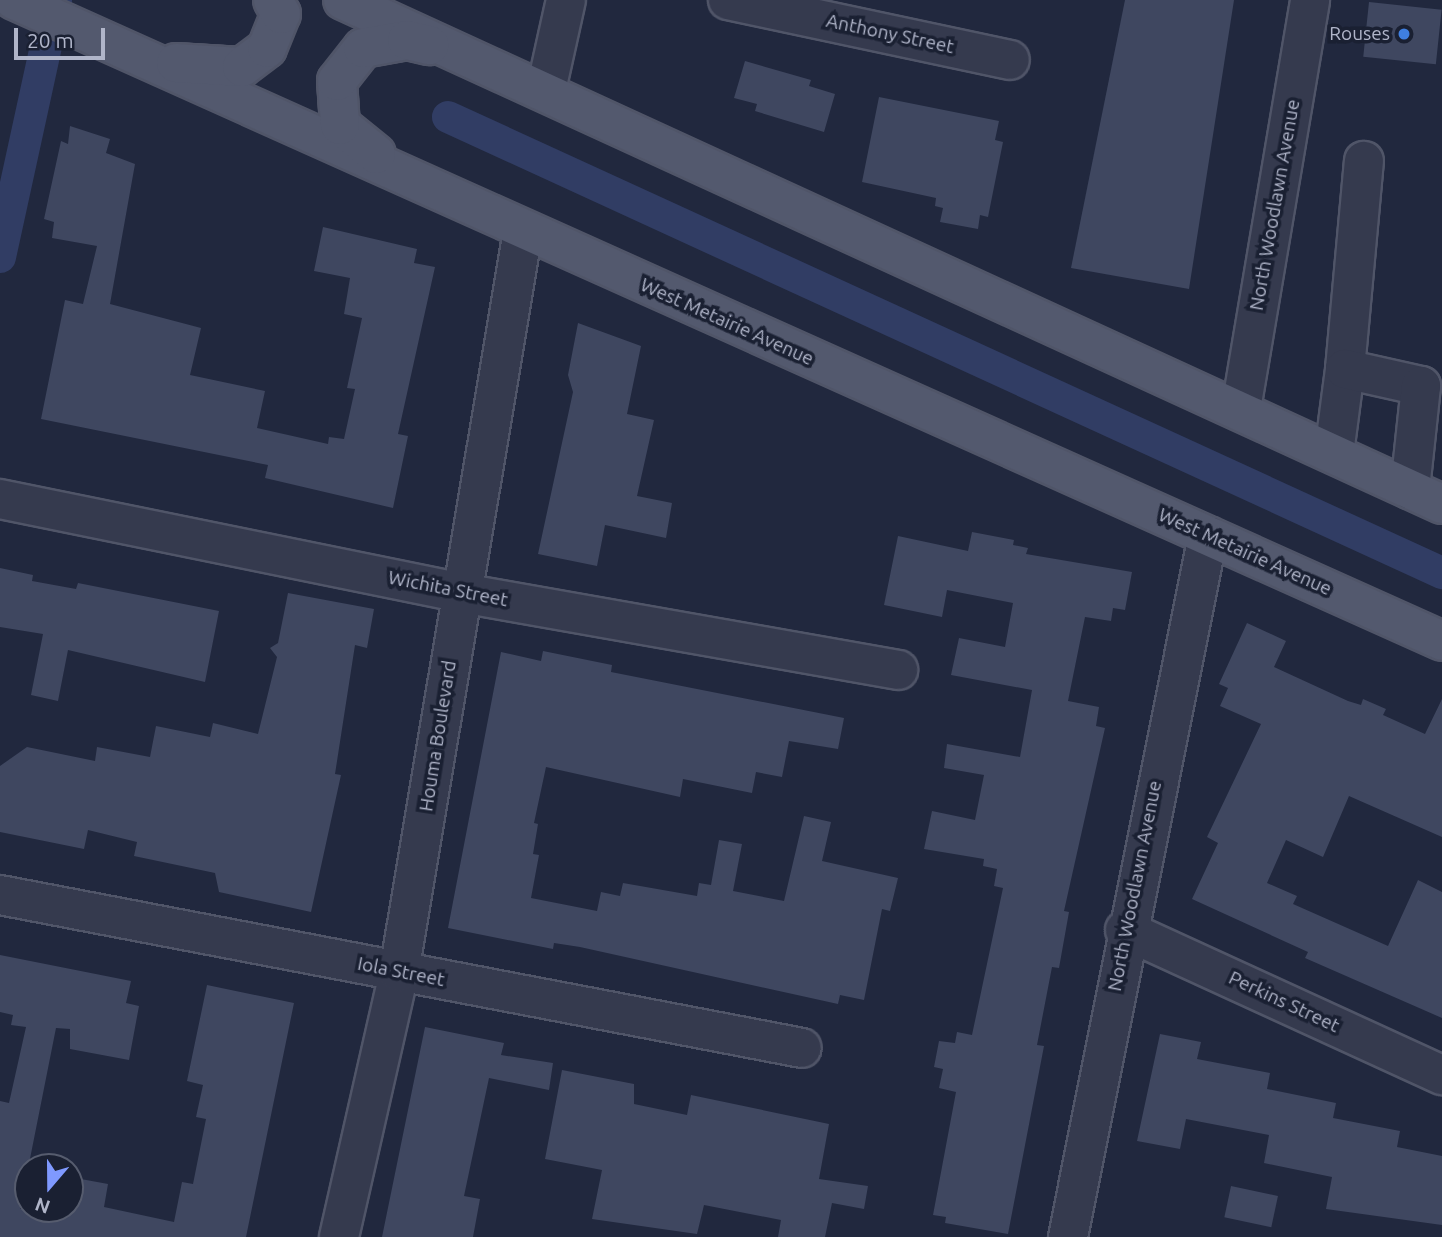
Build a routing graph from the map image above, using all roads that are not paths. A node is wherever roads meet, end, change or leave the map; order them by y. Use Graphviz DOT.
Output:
graph roads {
  1 [pos="14,0"];
  2 [pos="273,0"];
  3 [pos="343,0"];
  4 [pos="566,0"];
  5 [pos="728,0"];
  6 [pos="1310,0"];
  7 [pos="116,46"];
  8 [pos="461,53"];
  9 [pos="1010,60"];
  10 [pos="546,90"];
  11 [pos="1364,161"];
  12 [pos="418,183"];
  13 [pos="523,231"];
  14 [pos="1345,369"];
  15 [pos="1241,409"];
  16 [pos="1334,453"];
  17 [pos="1426,496"];
  18 [pos="0,499"];
  19 [pos="1209,536"];
  20 [pos="462,593"];
  21 [pos="1442,641"];
  22 [pos="898,670"];
  23 [pos="0,895"];
  24 [pos="1125,930"];
  25 [pos="399,972"];
  26 [pos="803,1048"];
  27 [pos="1442,1075"];
  28 [pos="339,1237"];
  29 [pos="1068,1237"];
  1 -- 7 [label="main road, West Metairie Avenue"];
  2 -- 7 [label="main road"];
  3 -- 8 [label="main road"];
  4 -- 10 [label="street"];
  5 -- 9 [label="street, Anthony Street"];
  6 -- 15 [label="street, North Woodlawn Avenue"];
  7 -- 12 [label="main road, West Metairie Avenue"];
  8 -- 10 [label="main road"];
  8 -- 12 [label="main road"];
  10 -- 15 [label="main road"];
  11 -- 14 [label="street"];
  12 -- 13 [label="main road, West Metairie Avenue"];
  13 -- 19 [label="main road, West Metairie Avenue"];
  13 -- 20 [label="street, Houma Boulevard"];
  14 -- 16 [label="street"];
  14 -- 17 [label="street"];
  15 -- 16 [label="main road"];
  16 -- 17 [label="main road"];
  18 -- 20 [label="street, Wichita Street"];
  19 -- 21 [label="main road, West Metairie Avenue"];
  19 -- 24 [label="street, North Woodlawn Avenue"];
  20 -- 22 [label="street, Wichita Street"];
  20 -- 25 [label="street, Houma Boulevard"];
  23 -- 25 [label="street, Iola Street"];
  24 -- 27 [label="street, Perkins Street"];
  24 -- 29 [label="street, North Woodlawn Avenue"];
  25 -- 26 [label="street, Iola Street"];
  25 -- 28 [label="street, Houma Boulevard"];
}
